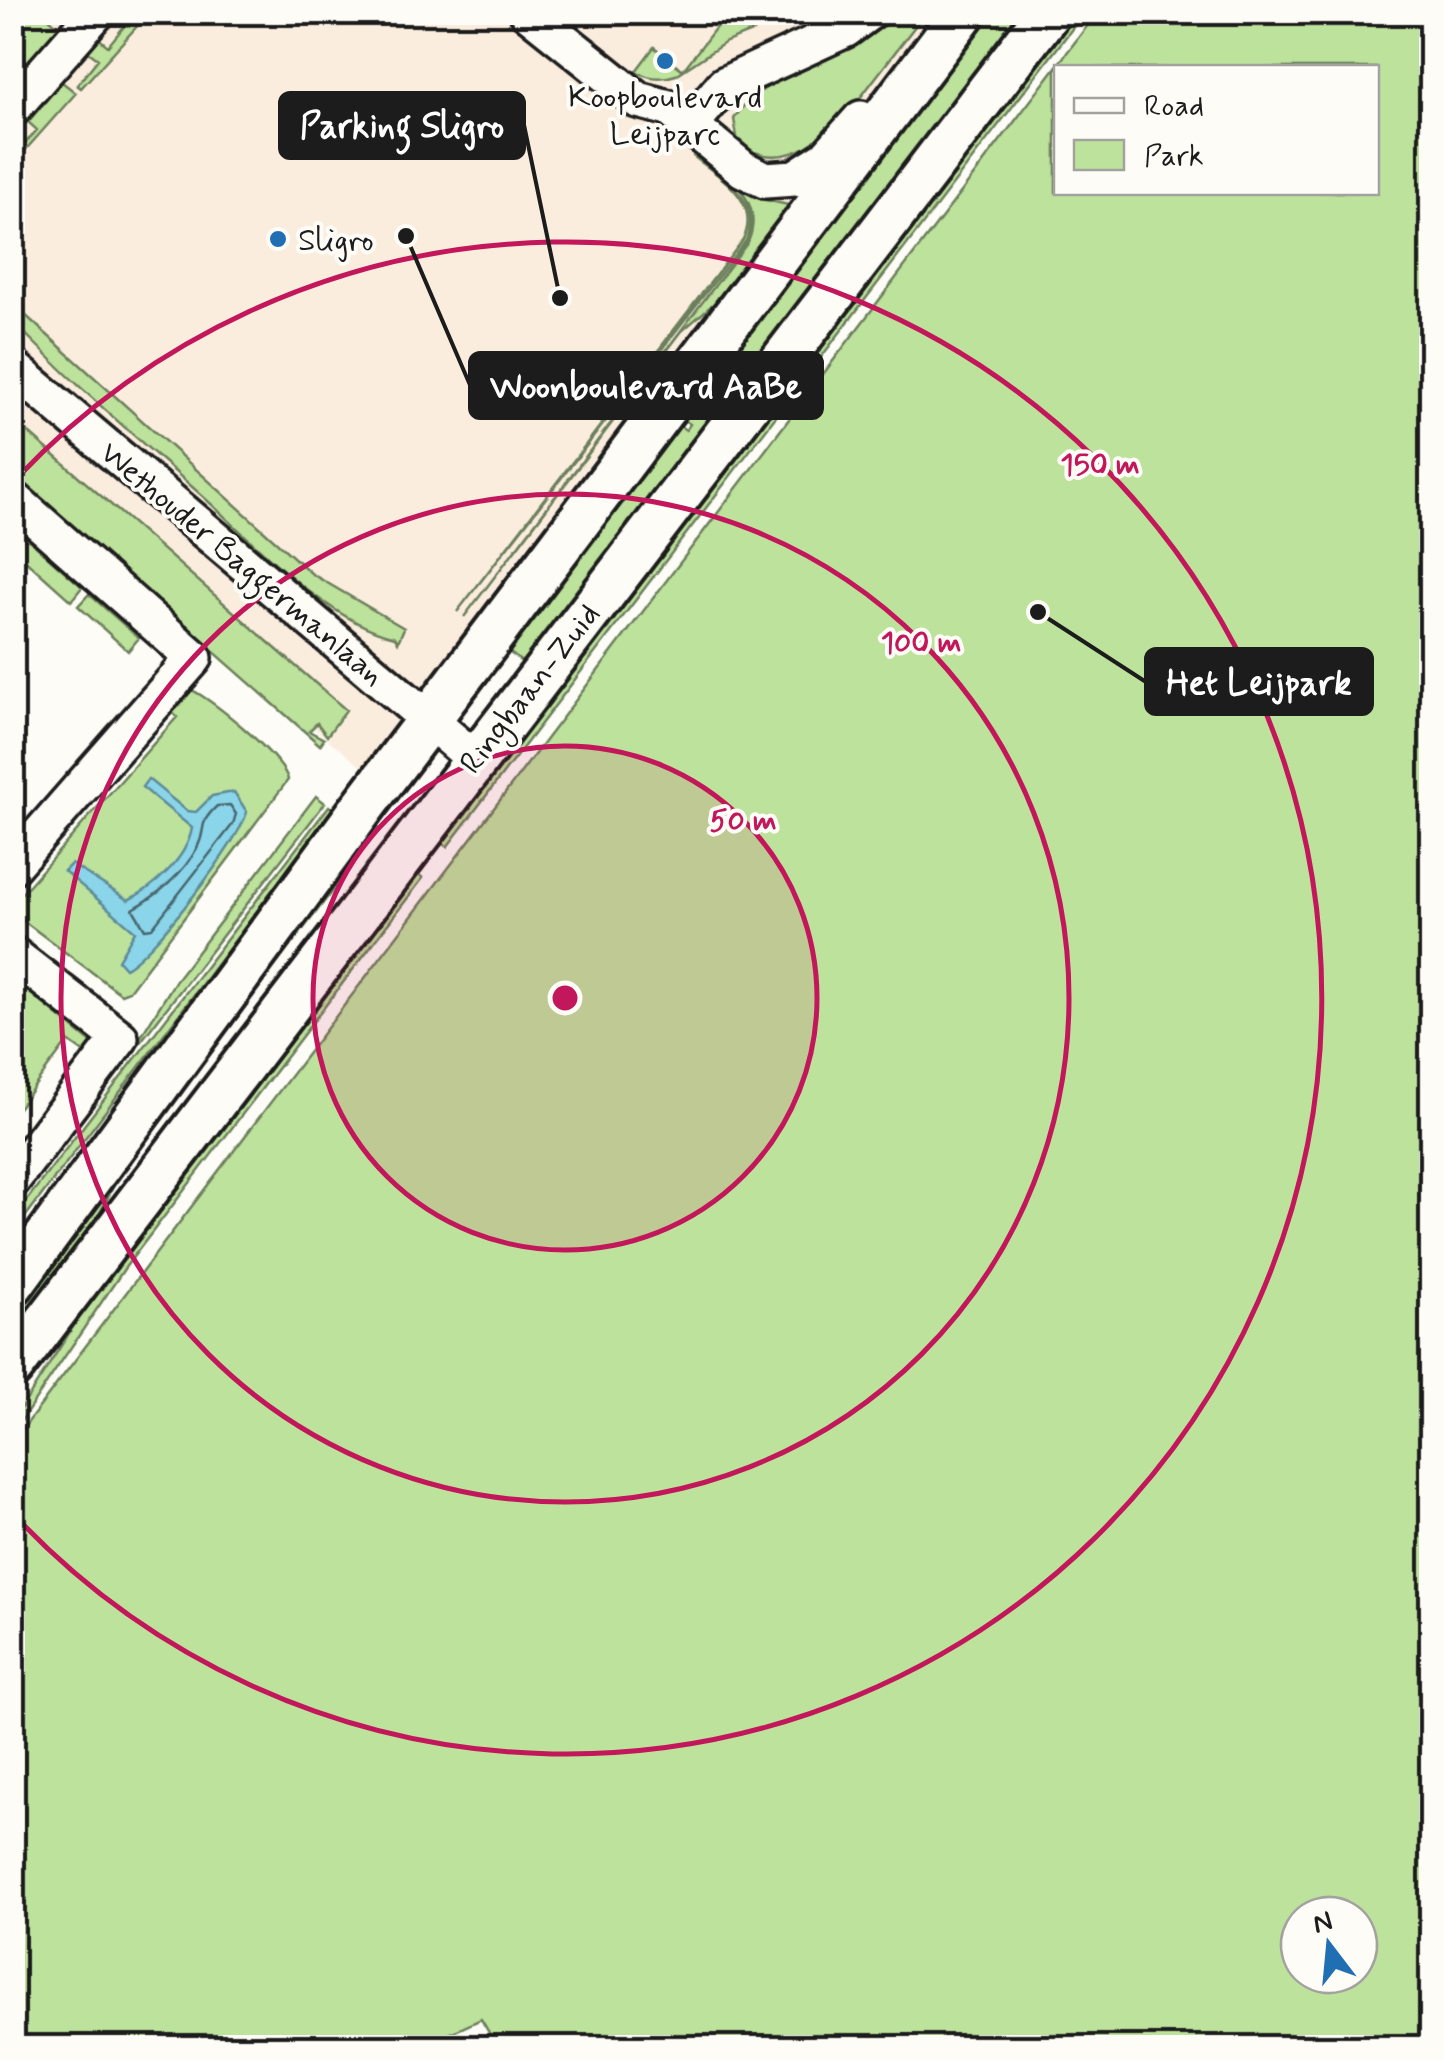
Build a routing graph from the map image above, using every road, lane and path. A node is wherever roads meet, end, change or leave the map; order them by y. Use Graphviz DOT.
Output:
graph roads {
  1 [pos="97,12"];
  2 [pos="528,12"];
  3 [pos="870,12"];
  4 [pos="964,12"];
  5 [pos="1049,12"];
  6 [pos="900,94"];
  7 [pos="12,110"];
  8 [pos="690,124"];
  9 [pos="12,367"];
  10 [pos="12,498"];
  11 [pos="429,721"];
  12 [pos="475,758"];
  13 [pos="12,866"];
  14 [pos="12,954"];
  15 [pos="12,1180"];
  16 [pos="12,1284"];
  17 [pos="12,1366"];
  1 -- 7 [label="street"];
  2 -- 8 [label="street"];
  3 -- 8 [label="street"];
  4 -- 6 [label="main road, Ringbaan-Zuid"];
  5 -- 12 [label="main road, Ringbaan-Zuid"];
  6 -- 8 [label="street"];
  6 -- 11 [label="main road, Ringbaan-Zuid"];
  9 -- 11 [label="street, Wethouder Baggermanlaan"];
  10 -- 13 [label="street"];
  11 -- 12 [label="street, Wethouder Baggermanlaan"];
  11 -- 16 [label="main road, Ringbaan-Zuid"];
  12 -- 17 [label="main road, Ringbaan-Zuid"];
  14 -- 15 [label="street"];
}
